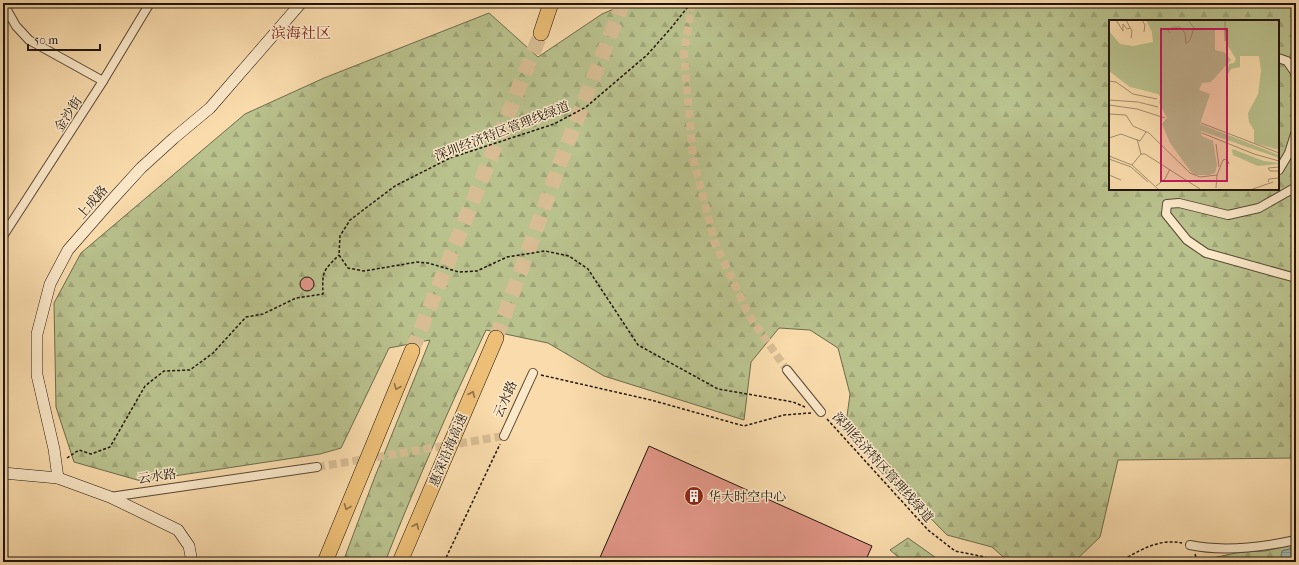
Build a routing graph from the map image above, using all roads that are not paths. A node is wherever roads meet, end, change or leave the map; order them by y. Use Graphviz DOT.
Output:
graph roads {
  1 [pos="3,3"];
  2 [pos="150,3"];
  3 [pos="301,3"];
  4 [pos="552,3"];
  5 [pos="541,33"];
  6 [pos="1279,58"];
  7 [pos="1296,74"];
  8 [pos="103,82"];
  9 [pos="1296,131"];
  10 [pos="1279,170"];
  11 [pos="1296,187"];
  12 [pos="3,236"];
  13 [pos="1296,278"];
  14 [pos="496,338"];
  15 [pos="412,351"];
  16 [pos="787,370"];
  17 [pos="533,373"];
  18 [pos="821,412"];
  19 [pos="504,436"];
  20 [pos="317,467"];
  21 [pos="3,473"];
  22 [pos="58,478"];
  23 [pos="110,497"];
  24 [pos="1296,540"];
  25 [pos="1190,545"];
  26 [pos="192,562"];
  27 [pos="325,562"];
  28 [pos="400,562"];
  1 -- 8 [label="street"];
  2 -- 8 [label="street, 金沙街"];
  3 -- 22 [label="street, 上成路"];
  4 -- 5 [label="highway"];
  6 -- 7 [label="street"];
  8 -- 12 [label="street, 金沙街"];
  9 -- 10 [label="street"];
  11 -- 13 [label="street"];
  28 -- 14 [label="highway, 惠深沿海高速, one-way"];
  15 -- 27 [label="highway, one-way"];
  16 -- 18 [label="street"];
  17 -- 19 [label="street, 云水路"];
  20 -- 23 [label="street, 云水路"];
  21 -- 22 [label="street, 云水路"];
  22 -- 23 [label="street, 云水路"];
  23 -- 26 [label="street"];
  24 -- 25 [label="street"];
}
